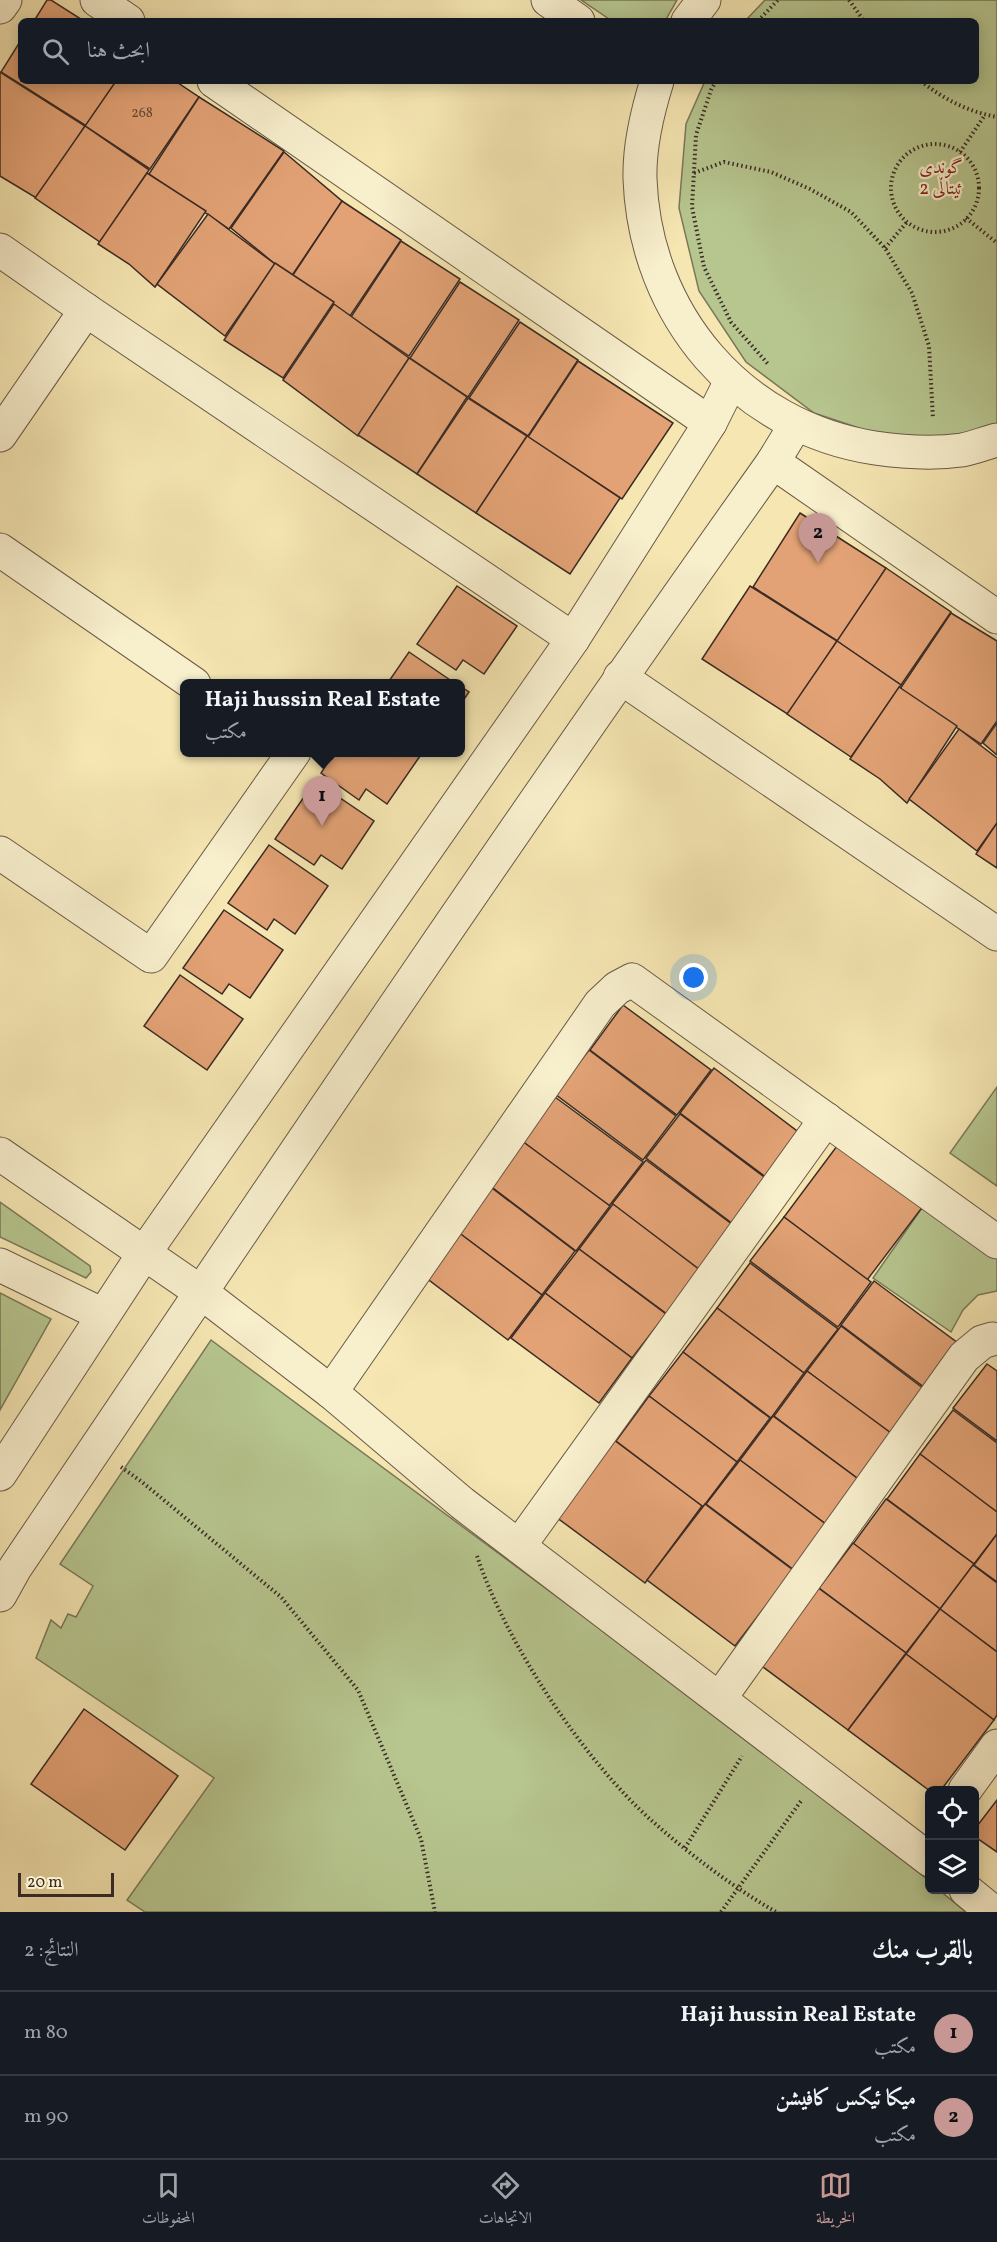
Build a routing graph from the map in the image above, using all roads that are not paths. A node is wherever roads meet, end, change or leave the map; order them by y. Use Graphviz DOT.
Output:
graph roads {
  1 [pos="5,0"];
  2 [pos="97,0"];
  3 [pos="548,0"];
  4 [pos="704,0"];
  5 [pos="0,7"];
  6 [pos="124,18"];
  7 [pos="574,18"];
  8 [pos="690,18"];
  9 [pos="218,84"];
  10 [pos="649,90"];
  11 [pos="0,250"];
  12 [pos="86,310"];
  13 [pos="731,381"];
  14 [pos="710,423"];
  15 [pos="796,424"];
  16 [pos="0,435"];
  17 [pos="997,440"];
  18 [pos="773,462"];
  19 [pos="0,550"];
  20 [pos="997,617"];
  21 [pos="573,639"];
  22 [pos="620,677"];
  23 [pos="187,679"];
  24 [pos="291,757"];
  25 [pos="0,853"];
  26 [pos="997,934"];
  27 [pos="826,1119"];
  28 [pos="0,1154"];
  29 [pos="997,1242"];
  30 [pos="145,1252"];
  31 [pos="0,1265"];
  32 [pos="202,1293"];
  33 [pos="103,1315"];
  34 [pos="992,1339"];
  35 [pos="331,1392"];
  36 [pos="0,1474"];
  37 [pos="519,1546"];
  38 [pos="0,1595"];
  39 [pos="720,1698"];
  40 [pos="997,1746"];
  41 [pos="969,1786"];
  42 [pos="925,1849"];
  43 [pos="971,1894"];
  44 [pos="993,1912"];
  1 -- 5 [label="street"];
  2 -- 6 [label="street"];
  3 -- 7 [label="street"];
  4 -- 8 [label="street"];
  9 -- 14 [label="street"];
  10 -- 13 [label="street"];
  11 -- 12 [label="street"];
  12 -- 16 [label="street"];
  12 -- 21 [label="street"];
  13 -- 14 [label="street"];
  13 -- 15 [label="street"];
  14 -- 21 [label="street"];
  15 -- 17 [label="street"];
  15 -- 18 [label="street"];
  18 -- 20 [label="street"];
  18 -- 22 [label="street"];
  19 -- 23 [label="street"];
  21 -- 30 [label="street"];
  22 -- 26 [label="street"];
  22 -- 32 [label="street"];
  24 -- 25 [label="street"];
  27 -- 29 [label="street"];
  27 -- 35 [label="street"];
  27 -- 37 [label="street"];
  28 -- 30 [label="street"];
  30 -- 32 [label="street"];
  30 -- 33 [label="street"];
  31 -- 33 [label="street"];
  32 -- 35 [label="street"];
  32 -- 38 [label="street"];
  33 -- 36 [label="street"];
  34 -- 39 [label="street"];
  35 -- 37 [label="street"];
  37 -- 39 [label="street"];
  39 -- 42 [label="street"];
  40 -- 41 [label="street"];
  43 -- 44 [label="street"];
}
